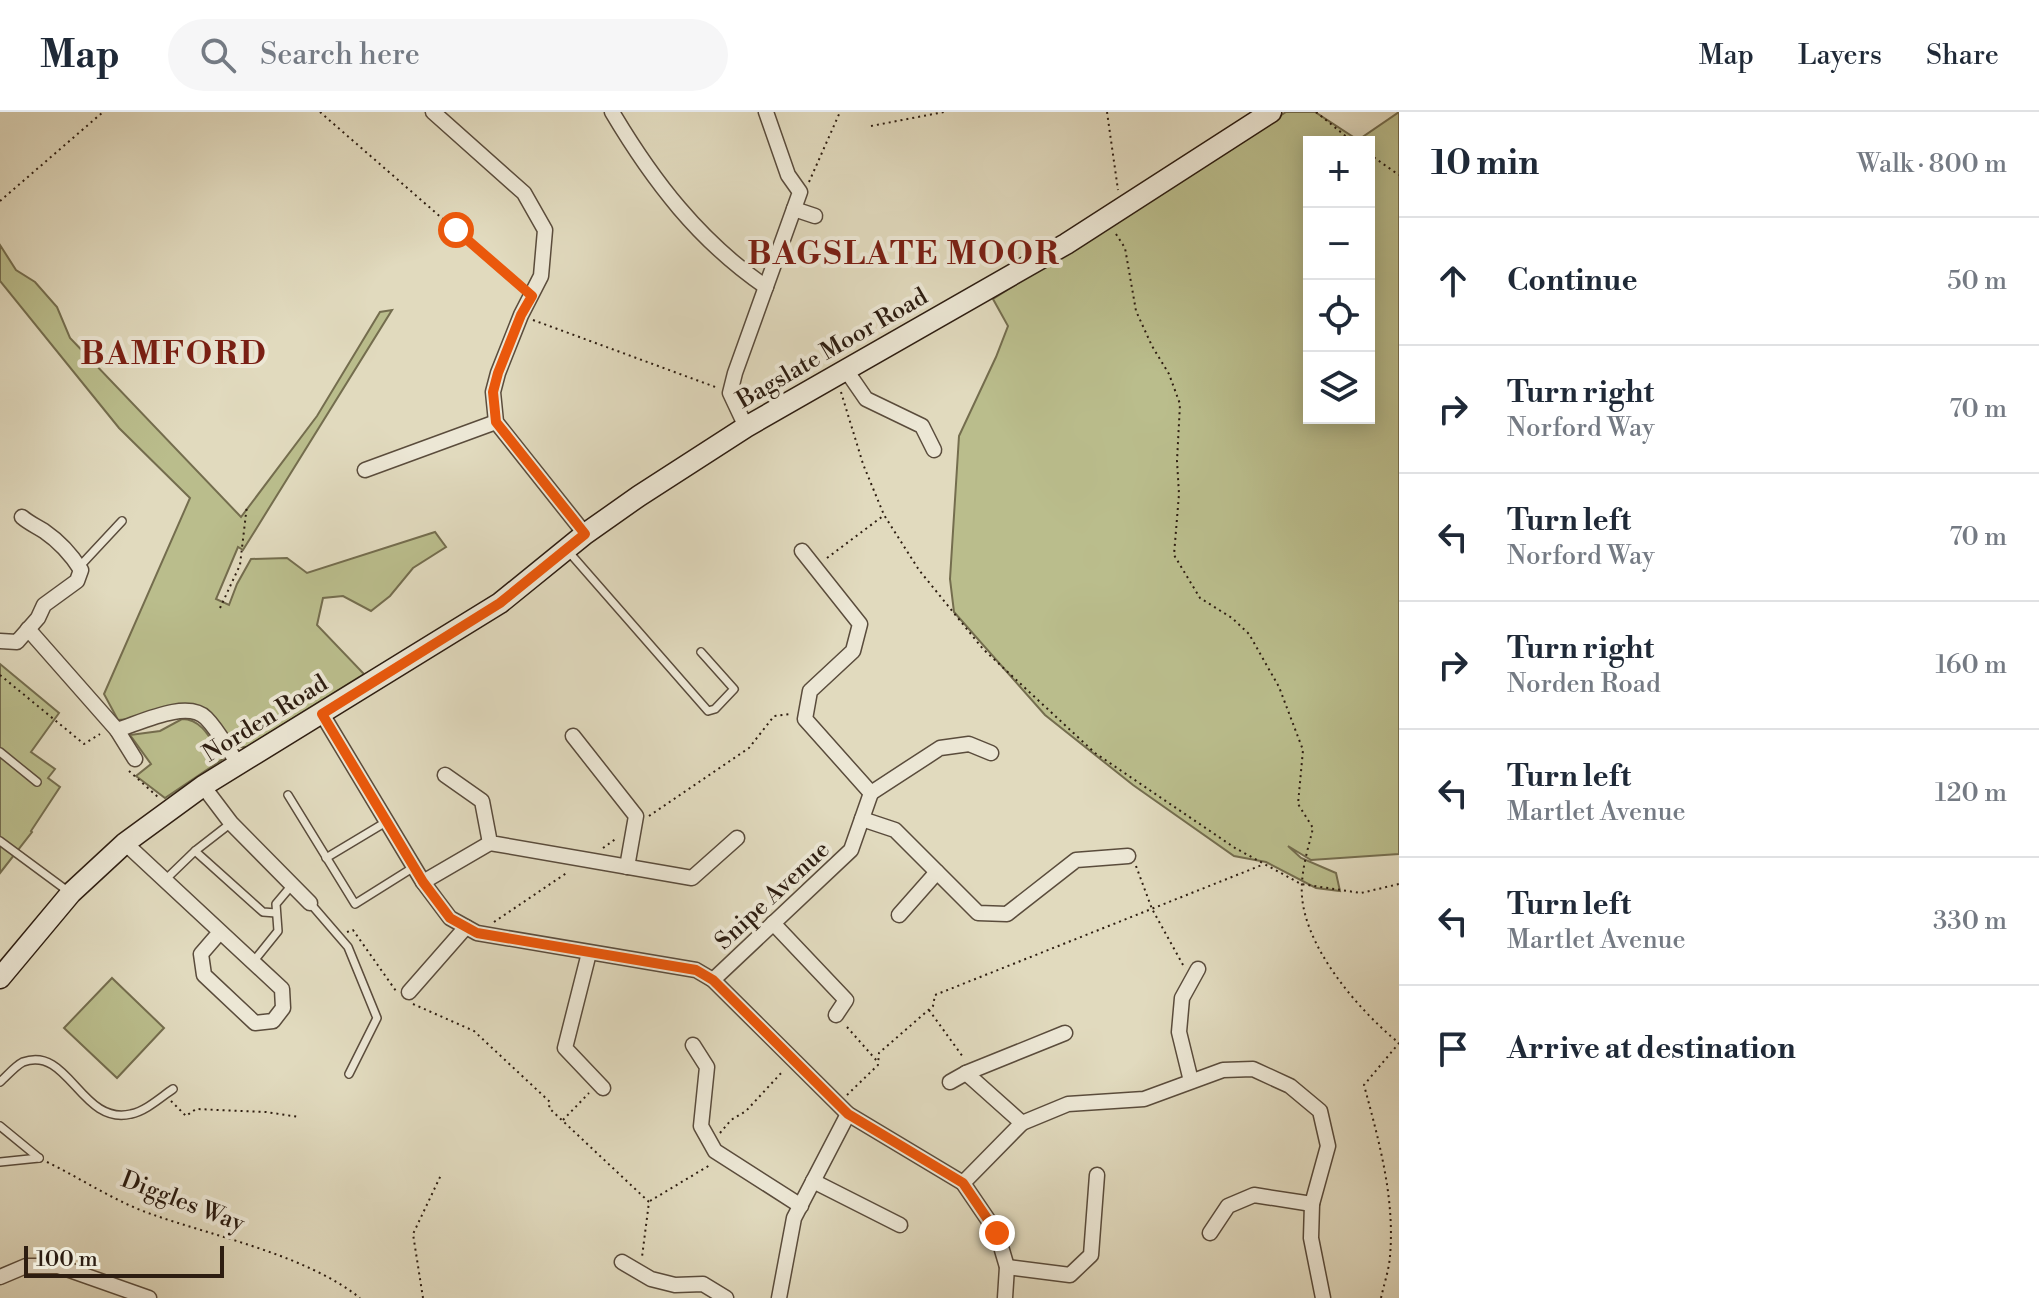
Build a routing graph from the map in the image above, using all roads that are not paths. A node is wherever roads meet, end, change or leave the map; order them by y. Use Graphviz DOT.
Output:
graph roads {
  1 [pos="433,112"];
  2 [pos="612,112"];
  3 [pos="766,112"];
  4 [pos="1271,112"];
  5 [pos="794,209"];
  6 [pos="815,216"];
  7 [pos="766,287"];
  8 [pos="841,373"];
  9 [pos="496,422"];
  10 [pos="746,427"];
  11 [pos="934,450"];
  12 [pos="365,470"];
  13 [pos="22,517"];
  14 [pos="122,521"];
  15 [pos="585,534"];
  16 [pos="567,549"];
  17 [pos="802,551"];
  18 [pos="79,567"];
  19 [pos="28,629"];
  20 [pos="0,641"];
  21 [pos="701,652"];
  22 [pos="322,714"];
  23 [pos="115,728"];
  24 [pos="573,736"];
  25 [pos="0,752"];
  26 [pos="991,753"];
  27 [pos="135,759"];
  28 [pos="239,765"];
  29 [pos="445,775"];
  30 [pos="37,782"];
  31 [pos="203,786"];
  32 [pos="871,793"];
  33 [pos="288,795"];
  34 [pos="862,819"];
  35 [pos="386,821"];
  36 [pos="231,823"];
  37 [pos="737,838"];
  38 [pos="0,841"];
  39 [pos="125,843"];
  40 [pos="490,843"];
  41 [pos="195,851"];
  42 [pos="1128,856"];
  43 [pos="326,858"];
  44 [pos="414,867"];
  45 [pos="627,867"];
  46 [pos="937,872"];
  47 [pos="166,879"];
  48 [pos="423,882"];
  49 [pos="292,885"];
  50 [pos="71,893"];
  51 [pos="310,903"];
  52 [pos="276,913"];
  53 [pos="899,915"];
  54 [pos="773,923"];
  55 [pos="472,930"];
  56 [pos="220,932"];
  57 [pos="589,953"];
  58 [pos="253,962"];
  59 [pos="1195,974"];
  60 [pos="0,978"];
  61 [pos="713,980"];
  62 [pos="409,992"];
  63 [pos="836,1015"];
  64 [pos="1065,1033"];
  65 [pos="693,1045"];
  66 [pos="969,1072"];
  67 [pos="349,1074"];
  68 [pos="1191,1081"];
  69 [pos="0,1082"];
  70 [pos="950,1082"];
  71 [pos="601,1086"];
  72 [pos="173,1089"];
  73 [pos="842,1109"];
  74 [pos="1022,1123"];
  75 [pos="0,1126"];
  76 [pos="0,1162"];
  77 [pos="1097,1175"];
  78 [pos="813,1181"];
  79 [pos="963,1183"];
  80 [pos="1312,1204"];
  81 [pos="801,1206"];
  82 [pos="900,1225"];
  83 [pos="1210,1233"];
  84 [pos="622,1262"];
  85 [pos="1007,1267"];
  86 [pos="0,1277"];
  87 [pos="149,1298"];
  88 [pos="726,1298"];
  89 [pos="779,1298"];
  90 [pos="1005,1298"];
  91 [pos="1323,1298"];
  1 -- 9 [label="street"];
  2 -- 7 [label="street"];
  3 -- 5 [label="street"];
  4 -- 8 [label="street, Bagslate Moor Road"];
  5 -- 6 [label="street"];
  5 -- 7 [label="street"];
  7 -- 10 [label="street"];
  8 -- 10 [label="street, Bagslate Moor Road"];
  8 -- 11 [label="street"];
  9 -- 12 [label="street"];
  9 -- 15 [label="street"];
  10 -- 15 [label="street, Bagslate Moor Road"];
  13 -- 18 [label="street"];
  14 -- 18 [label="lane"];
  15 -- 16 [label="street, Norden Road"];
  16 -- 21 [label="lane"];
  16 -- 22 [label="street, Norden Road"];
  17 -- 32 [label="street"];
  18 -- 19 [label="street"];
  19 -- 20 [label="street"];
  19 -- 23 [label="street"];
  22 -- 28 [label="street, Norden Road"];
  22 -- 35 [label="street"];
  23 -- 27 [label="street"];
  23 -- 28 [label="street"];
  24 -- 45 [label="street"];
  25 -- 30 [label="lane"];
  26 -- 32 [label="street"];
  28 -- 31 [label="street, Norden Road"];
  29 -- 40 [label="street"];
  31 -- 36 [label="street"];
  31 -- 39 [label="street, Norden Road"];
  32 -- 34 [label="street, Snipe Avenue"];
  33 -- 43 [label="lane"];
  34 -- 46 [label="street"];
  34 -- 54 [label="street, Snipe Avenue"];
  35 -- 43 [label="lane"];
  35 -- 44 [label="street"];
  36 -- 41 [label="lane"];
  36 -- 49 [label="street"];
  37 -- 45 [label="street"];
  38 -- 50 [label="lane"];
  39 -- 47 [label="street"];
  39 -- 50 [label="street, Norden Road"];
  40 -- 45 [label="street"];
  40 -- 48 [label="street"];
  41 -- 47 [label="lane"];
  41 -- 52 [label="lane"];
  42 -- 46 [label="street"];
  43 -- 44 [label="lane"];
  44 -- 48 [label="street"];
  46 -- 53 [label="street"];
  47 -- 56 [label="street"];
  48 -- 55 [label="street"];
  49 -- 51 [label="street"];
  49 -- 52 [label="lane"];
  50 -- 60 [label="street, Norden Road"];
  51 -- 67 [label="lane"];
  52 -- 58 [label="lane"];
  54 -- 61 [label="street, Snipe Avenue"];
  54 -- 63 [label="street"];
  55 -- 57 [label="street"];
  55 -- 62 [label="street"];
  56 -- 58 [label="street"];
  56 -- 58 [label="street"];
  57 -- 61 [label="street"];
  57 -- 71 [label="street"];
  59 -- 68 [label="street"];
  61 -- 73 [label="street"];
  64 -- 66 [label="street"];
  65 -- 81 [label="street"];
  66 -- 70 [label="street"];
  66 -- 74 [label="street"];
  68 -- 74 [label="street"];
  68 -- 80 [label="street"];
  69 -- 72 [label="lane"];
  73 -- 78 [label="street"];
  73 -- 79 [label="street"];
  74 -- 79 [label="street"];
  75 -- 76 [label="lane"];
  77 -- 85 [label="street"];
  78 -- 81 [label="street"];
  78 -- 82 [label="street"];
  79 -- 85 [label="street"];
  80 -- 83 [label="street"];
  80 -- 91 [label="street"];
  81 -- 89 [label="street"];
  84 -- 88 [label="street"];
  85 -- 90 [label="street"];
  86 -- 87 [label="street"];
}
